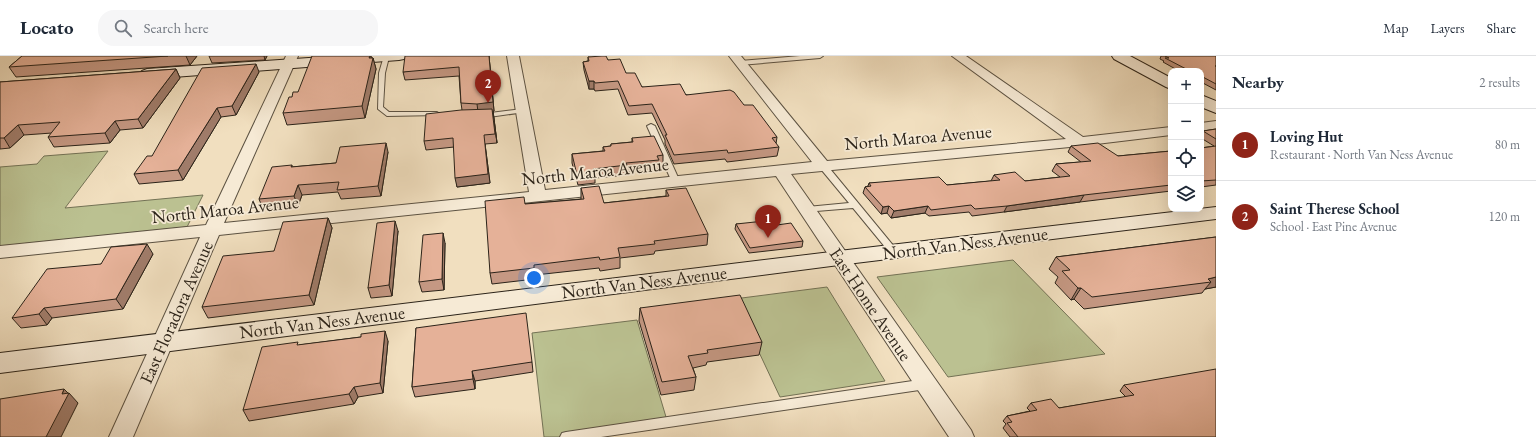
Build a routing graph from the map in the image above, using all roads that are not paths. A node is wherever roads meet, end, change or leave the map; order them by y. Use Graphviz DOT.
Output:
graph roads {
  1 [pos="393,56"];
  2 [pos="513,56"];
  3 [pos="820,56"];
  4 [pos="958,56"];
  5 [pos="1119,56"];
  6 [pos="737,59"];
  7 [pos="291,60"];
  8 [pos="133,75"];
  9 [pos="1168,82"];
  10 [pos="1204,102"];
  11 [pos="1216,108"];
  12 [pos="523,111"];
  13 [pos="445,114"];
  14 [pos="472,116"];
  15 [pos="1216,125"];
  16 [pos="651,126"];
  17 [pos="1204,127"];
  18 [pos="1168,131"];
  19 [pos="1080,142"];
  20 [pos="823,166"];
  21 [pos="781,171"];
  22 [pos="676,182"];
  23 [pos="538,197"];
  24 [pos="855,205"];
  25 [pos="807,210"];
  26 [pos="1216,213"];
  27 [pos="212,230"];
  28 [pos="0,252"];
  29 [pos="893,252"];
  30 [pos="839,258"];
  31 [pos="162,342"];
  32 [pos="0,363"];
  33 [pos="926,384"];
  34 [pos="121,437"];
  35 [pos="566,437"];
  36 [pos="962,437"];
  1 -- 7 [label="main road"];
  1 -- 13 [label="lane"];
  2 -- 12 [label="street"];
  3 -- 6 [label="lane"];
  4 -- 19 [label="street"];
  5 -- 9 [label="main road"];
  6 -- 20 [label="street"];
  7 -- 8 [label="main road"];
  7 -- 27 [label="street, East Floradora Avenue"];
  10 -- 11 [label="main road"];
  12 -- 14 [label="lane"];
  12 -- 23 [label="street"];
  15 -- 17 [label="street"];
  16 -- 22 [label="lane"];
  18 -- 19 [label="street, North Maroa Avenue"];
  19 -- 20 [label="street, North Maroa Avenue"];
  20 -- 21 [label="street, North Maroa Avenue"];
  20 -- 24 [label="lane"];
  21 -- 22 [label="street, North Maroa Avenue"];
  21 -- 25 [label="street, East Home Avenue"];
  22 -- 23 [label="street, North Maroa Avenue"];
  23 -- 27 [label="street, North Maroa Avenue"];
  24 -- 25 [label="lane"];
  24 -- 29 [label="lane"];
  25 -- 30 [label="street, East Home Avenue"];
  26 -- 29 [label="main road, North Van Ness Avenue"];
  27 -- 28 [label="street, North Maroa Avenue"];
  27 -- 31 [label="street, East Floradora Avenue"];
  29 -- 30 [label="main road, North Van Ness Avenue"];
  30 -- 31 [label="main road, North Van Ness Avenue"];
  30 -- 33 [label="street, East Home Avenue"];
  31 -- 32 [label="main road, North Van Ness Avenue"];
  31 -- 34 [label="street, East Floradora Avenue"];
  33 -- 35 [label="lane"];
  33 -- 36 [label="street, East Home Avenue"];
}
